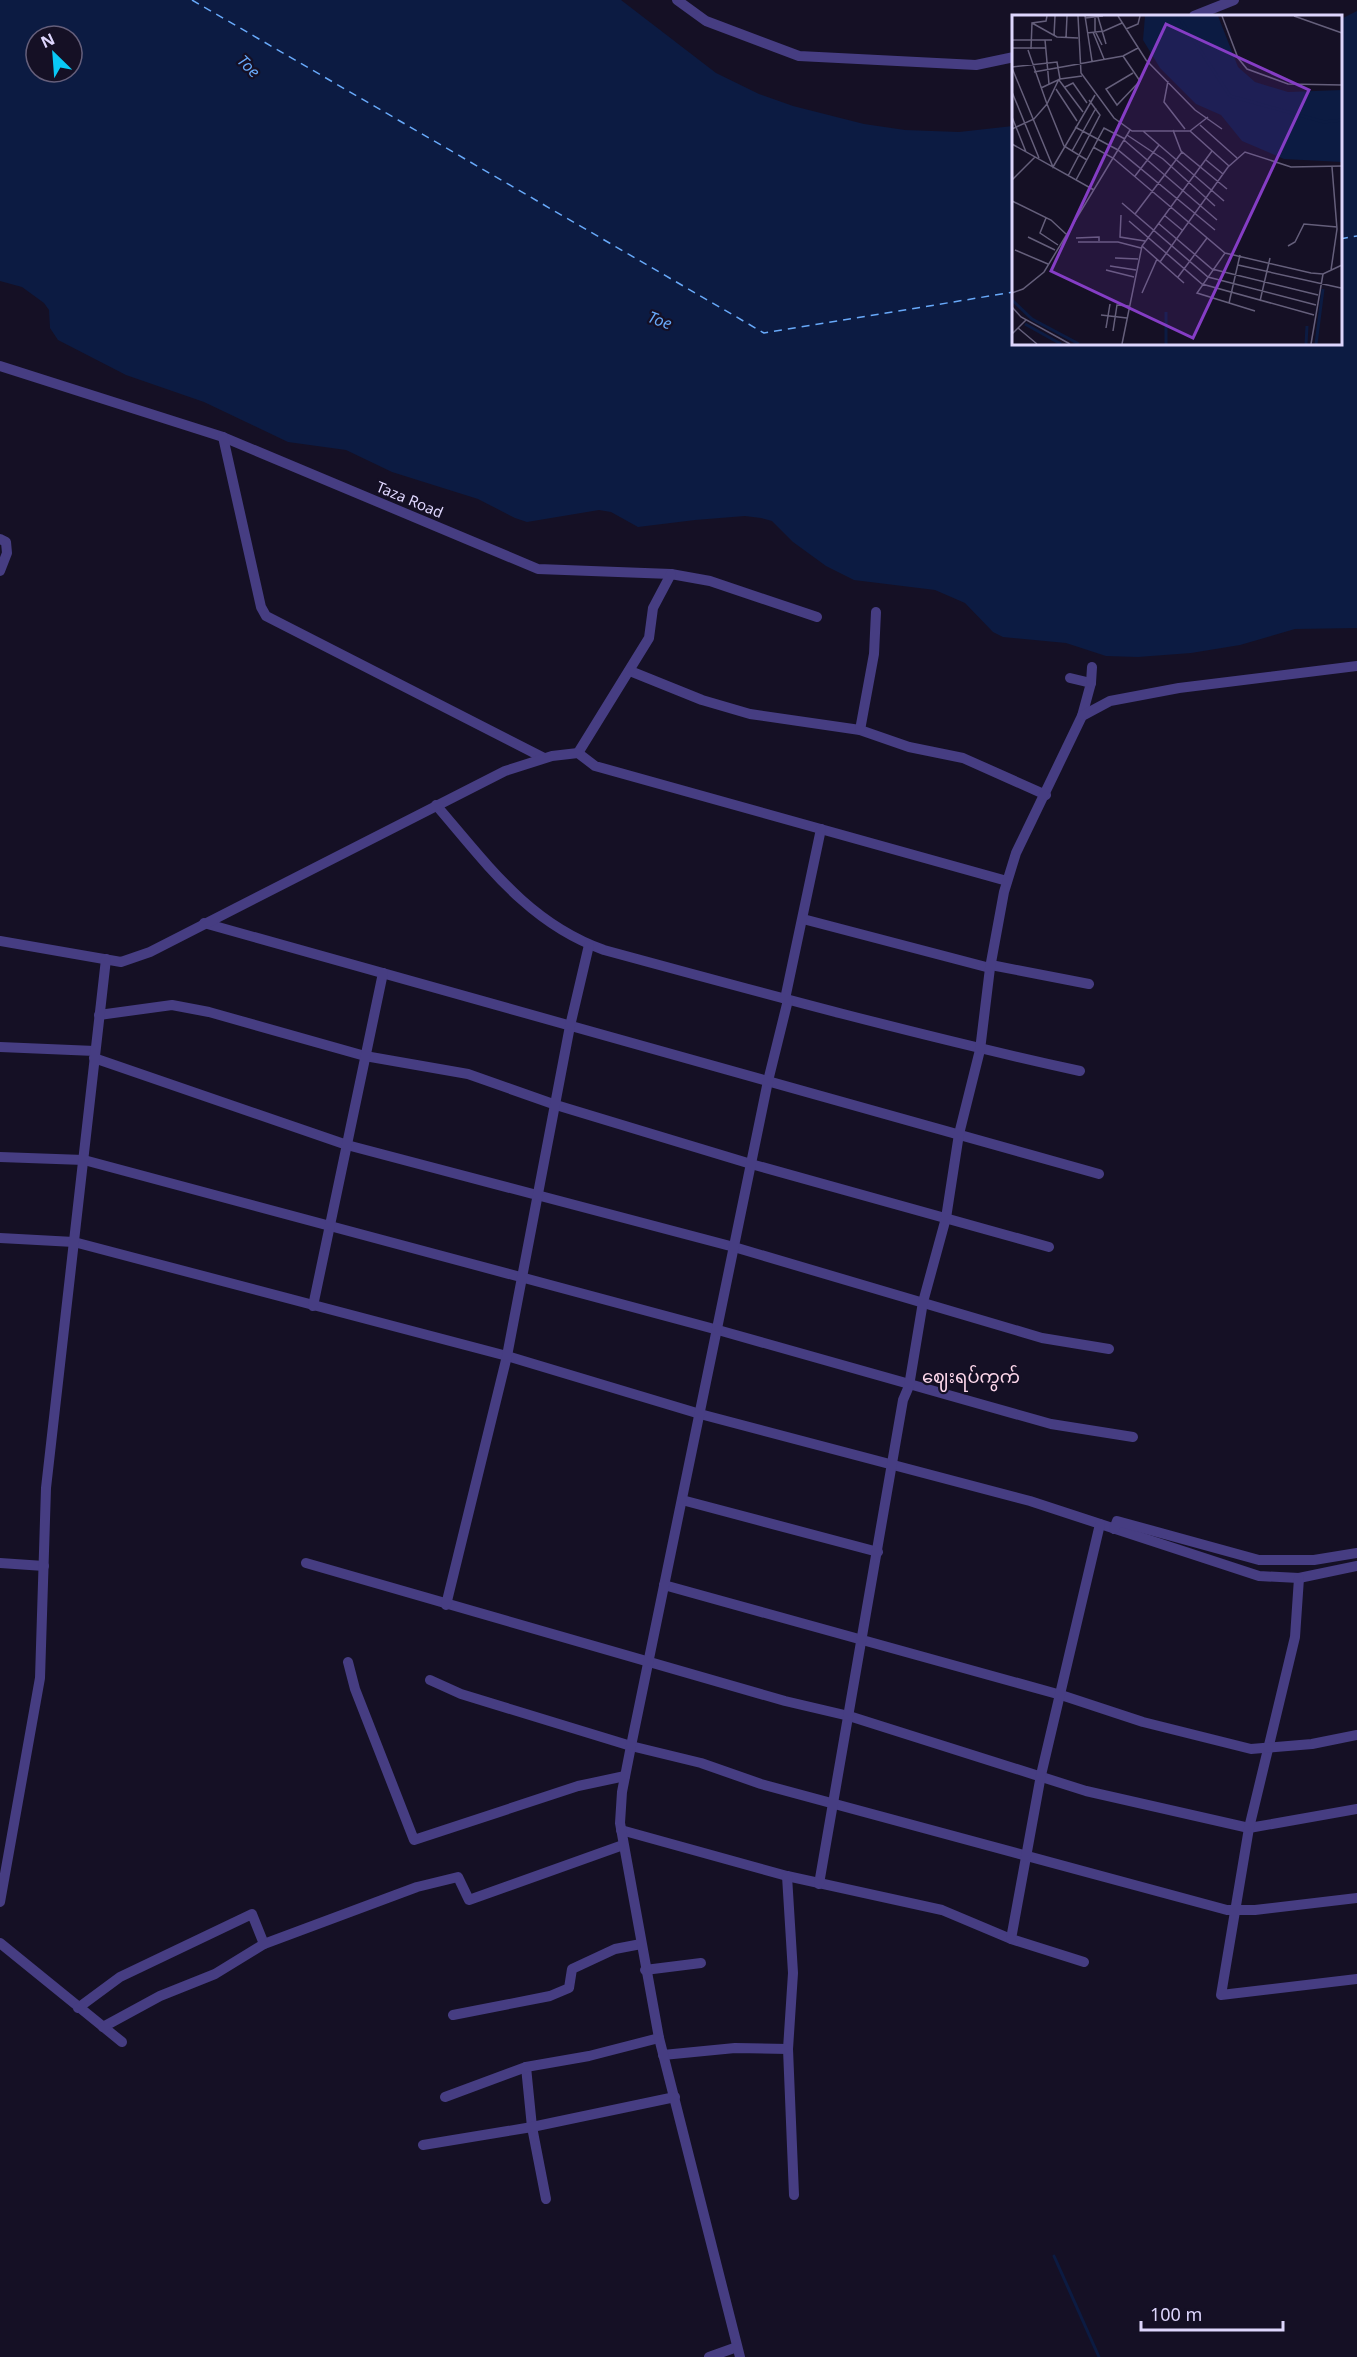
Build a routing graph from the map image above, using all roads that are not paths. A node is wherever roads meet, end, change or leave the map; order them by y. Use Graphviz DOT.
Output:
graph roads {
  1 [pos="677,0"];
  2 [pos="1234,0"];
  3 [pos="1196,15"];
  4 [pos="1012,57"];
  5 [pos="0,366"];
  6 [pos="224,436"];
  7 [pos="0,538"];
  8 [pos="0,571"];
  9 [pos="671,574"];
  10 [pos="876,612"];
  11 [pos="817,617"];
  12 [pos="1357,666"];
  13 [pos="1092,667"];
  14 [pos="630,671"];
  15 [pos="1070,678"];
  16 [pos="1091,683"];
  17 [pos="1082,716"];
  18 [pos="860,730"];
  19 [pos="579,753"];
  20 [pos="544,758"];
  21 [pos="1046,795"];
  22 [pos="436,805"];
  23 [pos="821,830"];
  24 [pos="1008,881"];
  25 [pos="803,919"];
  26 [pos="204,923"];
  27 [pos="0,941"];
  28 [pos="589,945"];
  29 [pos="106,959"];
  30 [pos="990,966"];
  31 [pos="383,973"];
  32 [pos="1089,984"];
  33 [pos="788,1000"];
  34 [pos="99,1016"];
  35 [pos="570,1026"];
  36 [pos="0,1047"];
  37 [pos="980,1050"];
  38 [pos="95,1054"];
  39 [pos="365,1056"];
  40 [pos="1080,1071"];
  41 [pos="768,1081"];
  42 [pos="556,1105"];
  43 [pos="959,1134"];
  44 [pos="347,1145"];
  45 [pos="0,1157"];
  46 [pos="84,1160"];
  47 [pos="751,1164"];
  48 [pos="1099,1174"];
  49 [pos="537,1195"];
  50 [pos="946,1218"];
  51 [pos="330,1225"];
  52 [pos="0,1238"];
  53 [pos="74,1242"];
  54 [pos="734,1247"];
  55 [pos="1049,1247"];
  56 [pos="521,1277"];
  57 [pos="923,1302"];
  58 [pos="313,1306"];
  59 [pos="718,1330"];
  60 [pos="1109,1349"];
  61 [pos="507,1356"];
  62 [pos="909,1386"];
  63 [pos="700,1414"];
  64 [pos="1133,1437"];
  65 [pos="892,1465"];
  66 [pos="682,1500"];
  67 [pos="1100,1524"];
  68 [pos="1114,1529"];
  69 [pos="878,1552"];
  70 [pos="1357,1552"];
  71 [pos="0,1563"];
  72 [pos="306,1563"];
  73 [pos="44,1566"];
  74 [pos="1357,1566"];
  75 [pos="1299,1578"];
  76 [pos="664,1585"];
  77 [pos="446,1605"];
  78 [pos="862,1640"];
  79 [pos="648,1660"];
  80 [pos="348,1662"];
  81 [pos="430,1680"];
  82 [pos="1061,1695"];
  83 [pos="849,1716"];
  84 [pos="1357,1735"];
  85 [pos="631,1746"];
  86 [pos="1270,1748"];
  87 [pos="1041,1775"];
  88 [pos="625,1776"];
  89 [pos="833,1801"];
  90 [pos="1357,1809"];
  91 [pos="1249,1828"];
  92 [pos="621,1830"];
  93 [pos="623,1845"];
  94 [pos="1027,1857"];
  95 [pos="787,1876"];
  96 [pos="819,1884"];
  97 [pos="1357,1898"];
  98 [pos="0,1902"];
  99 [pos="1234,1910"];
  100 [pos="1011,1939"];
  101 [pos="0,1943"];
  102 [pos="264,1944"];
  103 [pos="641,1944"];
  104 [pos="1084,1962"];
  105 [pos="700,1963"];
  106 [pos="645,1970"];
  107 [pos="1357,1979"];
  108 [pos="78,2008"];
  109 [pos="453,2015"];
  110 [pos="103,2027"];
  111 [pos="659,2038"];
  112 [pos="122,2042"];
  113 [pos="788,2049"];
  114 [pos="663,2055"];
  115 [pos="526,2067"];
  116 [pos="445,2097"];
  117 [pos="675,2097"];
  118 [pos="532,2127"];
  119 [pos="423,2145"];
  120 [pos="794,2195"];
  121 [pos="546,2199"];
  122 [pos="738,2352"];
  123 [pos="709,2357"];
  1 -- 4 [label="street"];
  2 -- 3 [label="street"];
  5 -- 6 [label="street, Taza Road"];
  6 -- 9 [label="street, Taza Road"];
  6 -- 20 [label="street"];
  7 -- 8 [label="street"];
  9 -- 11 [label="street, Taza Road"];
  9 -- 14 [label="street"];
  10 -- 18 [label="street"];
  12 -- 17 [label="street"];
  13 -- 16 [label="street"];
  14 -- 18 [label="street"];
  14 -- 19 [label="street"];
  15 -- 16 [label="street"];
  16 -- 17 [label="street"];
  17 -- 21 [label="street"];
  18 -- 21 [label="street"];
  19 -- 20 [label="street"];
  19 -- 23 [label="street"];
  20 -- 22 [label="street"];
  21 -- 24 [label="street"];
  22 -- 26 [label="street"];
  22 -- 28 [label="street"];
  23 -- 24 [label="street"];
  23 -- 25 [label="street"];
  24 -- 30 [label="street"];
  25 -- 30 [label="street"];
  25 -- 33 [label="street"];
  26 -- 29 [label="street"];
  26 -- 31 [label="street"];
  27 -- 29 [label="street"];
  28 -- 33 [label="street"];
  28 -- 35 [label="street"];
  29 -- 34 [label="street"];
  30 -- 32 [label="street"];
  30 -- 37 [label="street"];
  31 -- 35 [label="street"];
  31 -- 39 [label="street"];
  33 -- 37 [label="street"];
  33 -- 41 [label="street"];
  34 -- 38 [label="street"];
  34 -- 39 [label="street"];
  35 -- 41 [label="street"];
  35 -- 42 [label="street"];
  36 -- 38 [label="street"];
  37 -- 40 [label="street"];
  37 -- 43 [label="street"];
  38 -- 44 [label="street"];
  38 -- 46 [label="street"];
  39 -- 42 [label="street"];
  39 -- 44 [label="street"];
  41 -- 43 [label="street"];
  41 -- 47 [label="street"];
  42 -- 47 [label="street"];
  42 -- 49 [label="street"];
  43 -- 48 [label="street"];
  43 -- 50 [label="street"];
  44 -- 49 [label="street"];
  44 -- 51 [label="street"];
  45 -- 46 [label="street"];
  46 -- 51 [label="street"];
  46 -- 53 [label="street"];
  47 -- 50 [label="street"];
  47 -- 54 [label="street"];
  49 -- 54 [label="street"];
  49 -- 56 [label="street"];
  50 -- 55 [label="street"];
  50 -- 57 [label="street"];
  51 -- 56 [label="street"];
  51 -- 58 [label="street"];
  52 -- 53 [label="street"];
  53 -- 58 [label="street"];
  53 -- 73 [label="street"];
  54 -- 57 [label="street"];
  54 -- 59 [label="street"];
  56 -- 59 [label="street"];
  56 -- 61 [label="street"];
  57 -- 60 [label="street"];
  57 -- 62 [label="street"];
  58 -- 61 [label="street"];
  59 -- 62 [label="street"];
  59 -- 63 [label="street"];
  61 -- 63 [label="street"];
  61 -- 77 [label="street"];
  62 -- 64 [label="street"];
  62 -- 65 [label="street"];
  63 -- 65 [label="street"];
  63 -- 66 [label="street"];
  65 -- 67 [label="street"];
  65 -- 69 [label="street"];
  66 -- 69 [label="street"];
  66 -- 76 [label="street"];
  67 -- 68 [label="street"];
  67 -- 82 [label="street"];
  68 -- 70 [label="street"];
  68 -- 75 [label="street"];
  69 -- 78 [label="street"];
  71 -- 73 [label="street"];
  72 -- 77 [label="street"];
  73 -- 98 [label="street"];
  74 -- 75 [label="street"];
  75 -- 86 [label="street"];
  76 -- 78 [label="street"];
  76 -- 79 [label="street"];
  77 -- 79 [label="street"];
  78 -- 82 [label="street"];
  78 -- 83 [label="street"];
  79 -- 83 [label="street"];
  79 -- 85 [label="street"];
  80 -- 88 [label="street"];
  81 -- 85 [label="street"];
  82 -- 86 [label="street"];
  82 -- 87 [label="street"];
  83 -- 87 [label="street"];
  83 -- 89 [label="street"];
  84 -- 86 [label="street"];
  85 -- 88 [label="street"];
  85 -- 89 [label="street"];
  86 -- 91 [label="street"];
  87 -- 91 [label="street"];
  87 -- 94 [label="street"];
  88 -- 92 [label="street"];
  89 -- 94 [label="street"];
  89 -- 96 [label="street"];
  90 -- 91 [label="street"];
  91 -- 99 [label="street"];
  92 -- 93 [label="street"];
  92 -- 95 [label="street"];
  93 -- 102 [label="street"];
  93 -- 103 [label="street"];
  94 -- 99 [label="street"];
  94 -- 100 [label="street"];
  95 -- 96 [label="street"];
  95 -- 113 [label="street"];
  96 -- 100 [label="street"];
  97 -- 99 [label="street"];
  99 -- 107 [label="street"];
  100 -- 104 [label="street"];
  101 -- 108 [label="street"];
  102 -- 108 [label="street"];
  102 -- 110 [label="street"];
  103 -- 106 [label="street"];
  103 -- 109 [label="street"];
  105 -- 106 [label="street"];
  106 -- 111 [label="street"];
  108 -- 110 [label="street"];
  110 -- 112 [label="street"];
  111 -- 114 [label="street"];
  111 -- 115 [label="street"];
  113 -- 114 [label="street"];
  113 -- 120 [label="street"];
  114 -- 117 [label="street"];
  115 -- 116 [label="street"];
  115 -- 118 [label="street"];
  117 -- 118 [label="street"];
  117 -- 122 [label="street"];
  118 -- 119 [label="street"];
  118 -- 121 [label="street"];
  122 -- 123 [label="street"];
}
